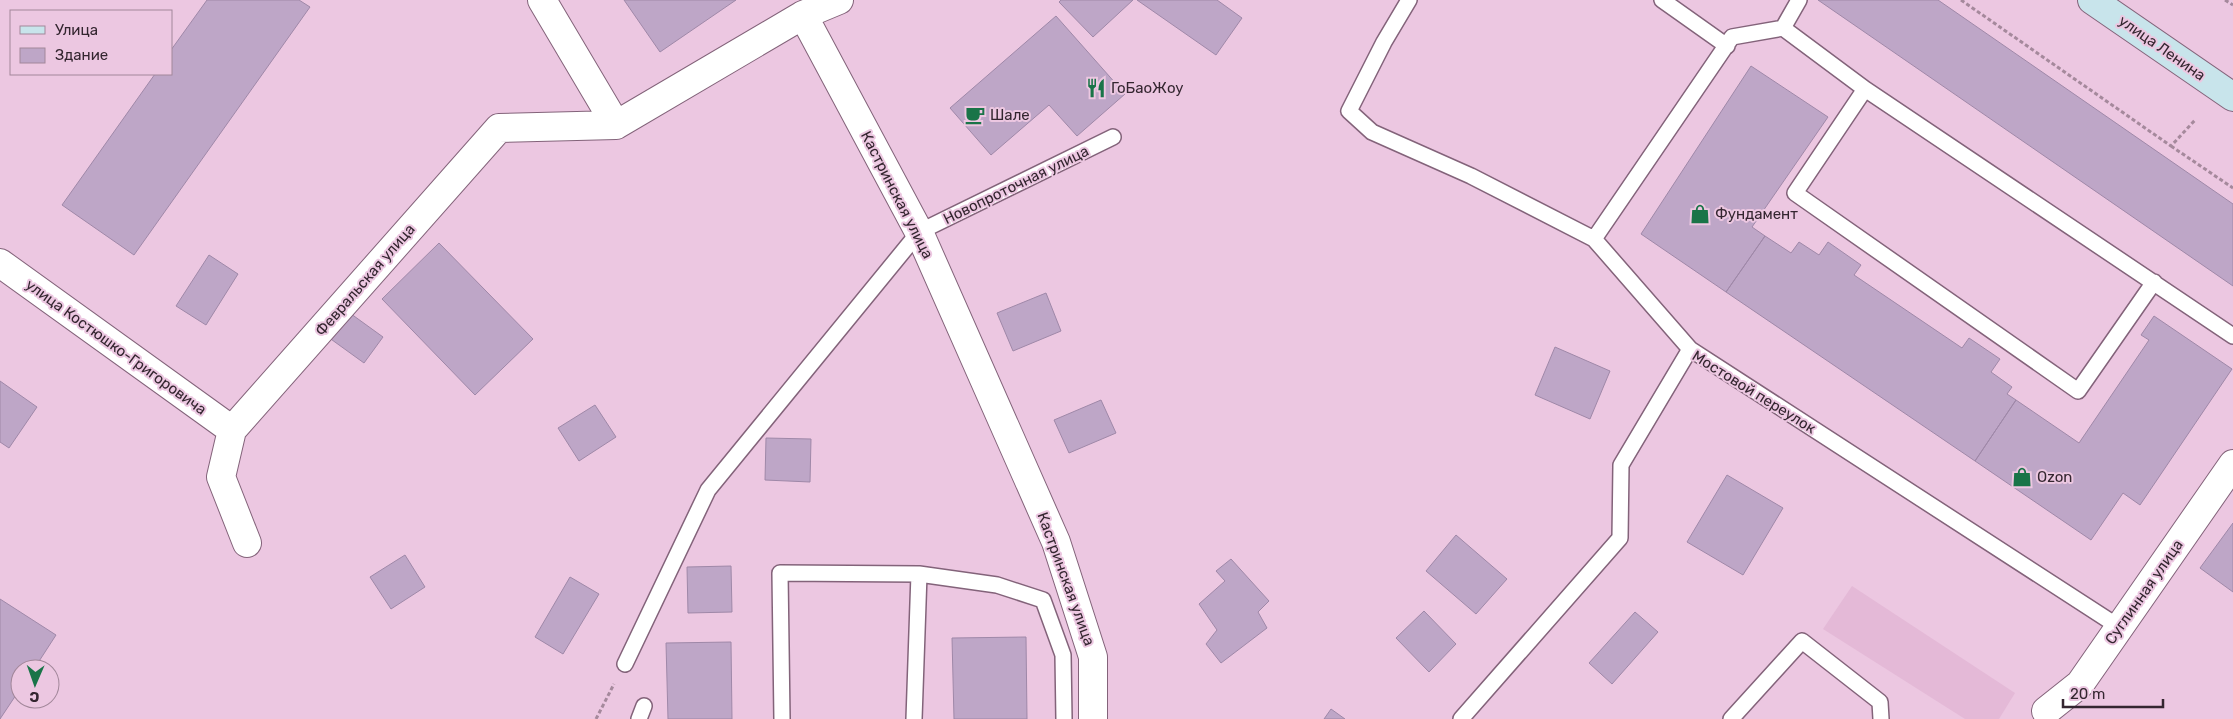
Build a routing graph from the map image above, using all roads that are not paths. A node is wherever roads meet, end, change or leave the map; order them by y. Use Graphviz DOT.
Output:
graph roads {
  1 [pos="542,0"];
  2 [pos="839,0"];
  3 [pos="1409,0"];
  4 [pos="1662,0"];
  5 [pos="1799,0"];
  6 [pos="2092,0"];
  7 [pos="803,14"];
  8 [pos="1783,28"];
  9 [pos="1727,46"];
  10 [pos="1865,89"];
  11 [pos="2233,97"];
  12 [pos="616,125"];
  13 [pos="1113,137"];
  14 [pos="919,232"];
  15 [pos="1594,239"];
  16 [pos="0,263"];
  17 [pos="2154,282"];
  18 [pos="2233,336"];
  19 [pos="1690,349"];
  20 [pos="232,430"];
  21 [pos="2233,464"];
  22 [pos="247,544"];
  23 [pos="919,574"];
  24 [pos="2119,627"];
  25 [pos="625,664"];
  26 [pos="2046,711"];
  27 [pos="782,719"];
  28 [pos="914,719"];
  29 [pos="1064,719"];
  30 [pos="1093,719"];
  31 [pos="1461,719"];
  32 [pos="1732,719"];
  33 [pos="1881,719"];
  1 -- 12 [label="street"];
  2 -- 7 [label="street"];
  3 -- 15 [label="lane"];
  4 -- 9 [label="lane"];
  5 -- 8 [label="lane"];
  6 -- 11 [label="main road, улица Ленина"];
  7 -- 12 [label="street"];
  7 -- 14 [label="street, Кастринская улица"];
  8 -- 9 [label="lane"];
  8 -- 10 [label="lane"];
  9 -- 15 [label="lane"];
  10 -- 17 [label="lane"];
  10 -- 17 [label="lane"];
  12 -- 20 [label="street, Февральская улица"];
  13 -- 14 [label="lane, Новопроточная улица"];
  14 -- 25 [label="lane"];
  14 -- 30 [label="street, Кастринская улица"];
  15 -- 19 [label="lane"];
  16 -- 20 [label="street, улица Костюшко-Григоровича"];
  17 -- 18 [label="lane"];
  19 -- 24 [label="lane, Мостовой переулок"];
  19 -- 31 [label="lane, Мостовой переулок"];
  20 -- 22 [label="street, Февральская улица"];
  21 -- 24 [label="street, Суглинная улица"];
  23 -- 27 [label="lane"];
  23 -- 28 [label="lane"];
  23 -- 29 [label="lane"];
  24 -- 26 [label="street, Суглинная улица"];
  32 -- 33 [label="lane"];
}
